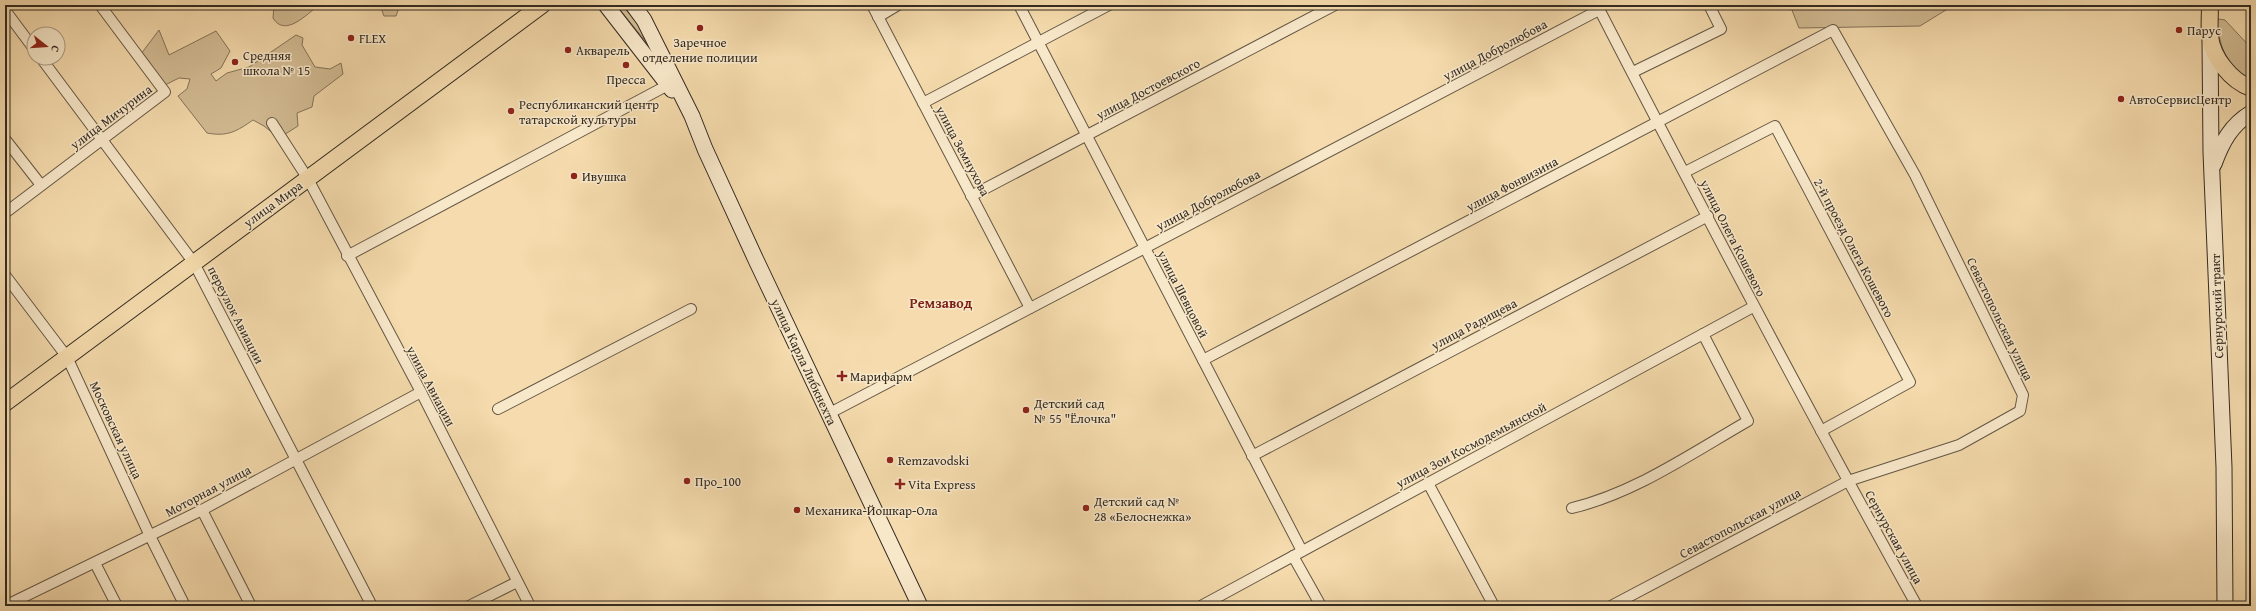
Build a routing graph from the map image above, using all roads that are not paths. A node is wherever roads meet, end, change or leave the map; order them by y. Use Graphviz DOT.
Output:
graph roads {
  1 [pos="100,5"];
  2 [pos="542,5"];
  3 [pos="606,5"];
  4 [pos="633,5"];
  5 [pos="872,5"];
  6 [pos="898,5"];
  7 [pos="1019,5"];
  8 [pos="1109,5"];
  9 [pos="1335,5"];
  10 [pos="1709,5"];
  11 [pos="2210,5"];
  12 [pos="1598,8"];
  13 [pos="5,10"];
  14 [pos="878,17"];
  15 [pos="1833,30"];
  16 [pos="26,38"];
  17 [pos="2210,38"];
  18 [pos="1038,42"];
  19 [pos="47,66"];
  20 [pos="1632,72"];
  21 [pos="668,84"];
  22 [pos="2251,88"];
  23 [pos="923,103"];
  24 [pos="2251,113"];
  25 [pos="692,116"];
  26 [pos="1659,122"];
  27 [pos="272,123"];
  28 [pos="1087,136"];
  29 [pos="5,139"];
  30 [pos="102,140"];
  31 [pos="2212,169"];
  32 [pos="1685,172"];
  33 [pos="308,179"];
  34 [pos="41,185"];
  35 [pos="972,196"];
  36 [pos="5,213"];
  37 [pos="1708,216"];
  38 [pos="1145,248"];
  39 [pos="347,256"];
  40 [pos="194,262"];
  41 [pos="5,275"];
  42 [pos="1753,307"];
  43 [pos="1030,308"];
  44 [pos="691,309"];
  45 [pos="1703,334"];
  46 [pos="68,356"];
  47 [pos="1203,360"];
  48 [pos="421,392"];
  49 [pos="5,403"];
  50 [pos="498,409"];
  51 [pos="828,414"];
  52 [pos="1821,431"];
  53 [pos="1252,456"];
  54 [pos="295,458"];
  55 [pos="1848,481"];
  56 [pos="1428,483"];
  57 [pos="1572,508"];
  58 [pos="202,510"];
  59 [pos="150,536"];
  60 [pos="1298,554"];
  61 [pos="95,563"];
  62 [pos="517,582"];
  63 [pos="5,606"];
  64 [pos="117,606"];
  65 [pos="185,606"];
  66 [pos="251,606"];
  67 [pos="372,606"];
  68 [pos="469,606"];
  69 [pos="530,606"];
  70 [pos="920,606"];
  71 [pos="1201,606"];
  72 [pos="1321,606"];
  73 [pos="1494,606"];
  74 [pos="1611,606"];
  75 [pos="1917,606"];
  76 [pos="2225,606"];
  1 -- 30 [label="street, улица Мичурина"];
  2 -- 33 [label="main road, улица Мира"];
  3 -- 21 [label="main road, улица Карла Либкнехта"];
  4 -- 25 [label="main road, улица Карла Либкнехта"];
  5 -- 14 [label="street, улица Земнухова"];
  6 -- 14 [label="street"];
  7 -- 18 [label="street, улица Шевцовой"];
  8 -- 18 [label="street"];
  9 -- 28 [label="street, улица Достоевского"];
  10 -- 20 [label="street"];
  11 -- 17 [label="main road, Сернурский тракт"];
  12 -- 20 [label="street, улица Олега Кошевого"];
  12 -- 38 [label="street, улица Добролюбова"];
  13 -- 16 [label="street"];
  14 -- 23 [label="street, улица Земнухова"];
  15 -- 26 [label="street, улица Фонвизина"];
  15 -- 55 [label="street, Севастопольская улица"];
  17 -- 22 [label="main road"];
  17 -- 31 [label="main road, Сернурский тракт"];
  18 -- 23 [label="street"];
  18 -- 28 [label="street, улица Шевцовой"];
  19 -- 30 [label="street, переулок Авиации"];
  20 -- 26 [label="street, улица Олега Кошевого"];
  21 -- 25 [label="main road, улица Карла Либкнехта"];
  21 -- 39 [label="street"];
  23 -- 35 [label="street, улица Земнухова"];
  24 -- 31 [label="main road"];
  25 -- 51 [label="main road, улица Карла Либкнехта"];
  26 -- 32 [label="street, улица Олега Кошевого"];
  26 -- 47 [label="street, улица Фонвизина"];
  27 -- 33 [label="street, улица Авиации"];
  28 -- 35 [label="street, улица Достоевского"];
  28 -- 38 [label="street, улица Шевцовой"];
  29 -- 34 [label="street"];
  30 -- 34 [label="street, улица Мичурина"];
  30 -- 40 [label="street, переулок Авиации"];
  31 -- 76 [label="main road, Сернурский тракт"];
  32 -- 37 [label="street, улица Олега Кошевого"];
  32 -- 52 [label="street, 2-й проезд Олега Кошевого"];
  33 -- 39 [label="street, улица Авиации"];
  33 -- 40 [label="main road, улица Мира"];
  34 -- 36 [label="street, улица Мичурина"];
  35 -- 43 [label="street, улица Земнухова"];
  37 -- 42 [label="street, улица Олега Кошевого"];
  37 -- 53 [label="street, улица Радищева"];
  38 -- 43 [label="street, улица Добролюбова"];
  38 -- 47 [label="street, улица Шевцовой"];
  39 -- 48 [label="street, улица Авиации"];
  40 -- 46 [label="main road, улица Мира"];
  40 -- 54 [label="street, переулок Авиации"];
  41 -- 46 [label="street, Московская улица"];
  42 -- 45 [label="street, улица Зои Космодемьянской"];
  42 -- 52 [label="street, улица Олега Кошевого"];
  43 -- 51 [label="street, улица Добролюбова"];
  44 -- 50 [label="street"];
  45 -- 56 [label="street, улица Зои Космодемьянской"];
  45 -- 57 [label="street"];
  46 -- 49 [label="main road, улица Мира"];
  46 -- 59 [label="street, Московская улица"];
  47 -- 53 [label="street, улица Шевцовой"];
  48 -- 54 [label="street, Моторная улица"];
  48 -- 62 [label="street, улица Авиации"];
  51 -- 70 [label="main road, улица Карла Либкнехта"];
  52 -- 55 [label="street, улица Олега Кошевого"];
  53 -- 60 [label="street, улица Шевцовой"];
  54 -- 58 [label="street, Моторная улица"];
  54 -- 67 [label="street, переулок Авиации"];
  55 -- 74 [label="street, Севастопольская улица"];
  55 -- 75 [label="street, Сернурская улица"];
  56 -- 60 [label="street, улица Зои Космодемьянской"];
  56 -- 73 [label="street"];
  58 -- 59 [label="street, Моторная улица"];
  58 -- 66 [label="street"];
  59 -- 61 [label="street, Моторная улица"];
  59 -- 65 [label="street, Московская улица"];
  60 -- 71 [label="street, улица Зои Космодемьянской"];
  60 -- 72 [label="street, улица Шевцовой"];
  61 -- 63 [label="street, Моторная улица"];
  61 -- 64 [label="street"];
  62 -- 68 [label="street"];
  62 -- 69 [label="street, улица Авиации"];
}
